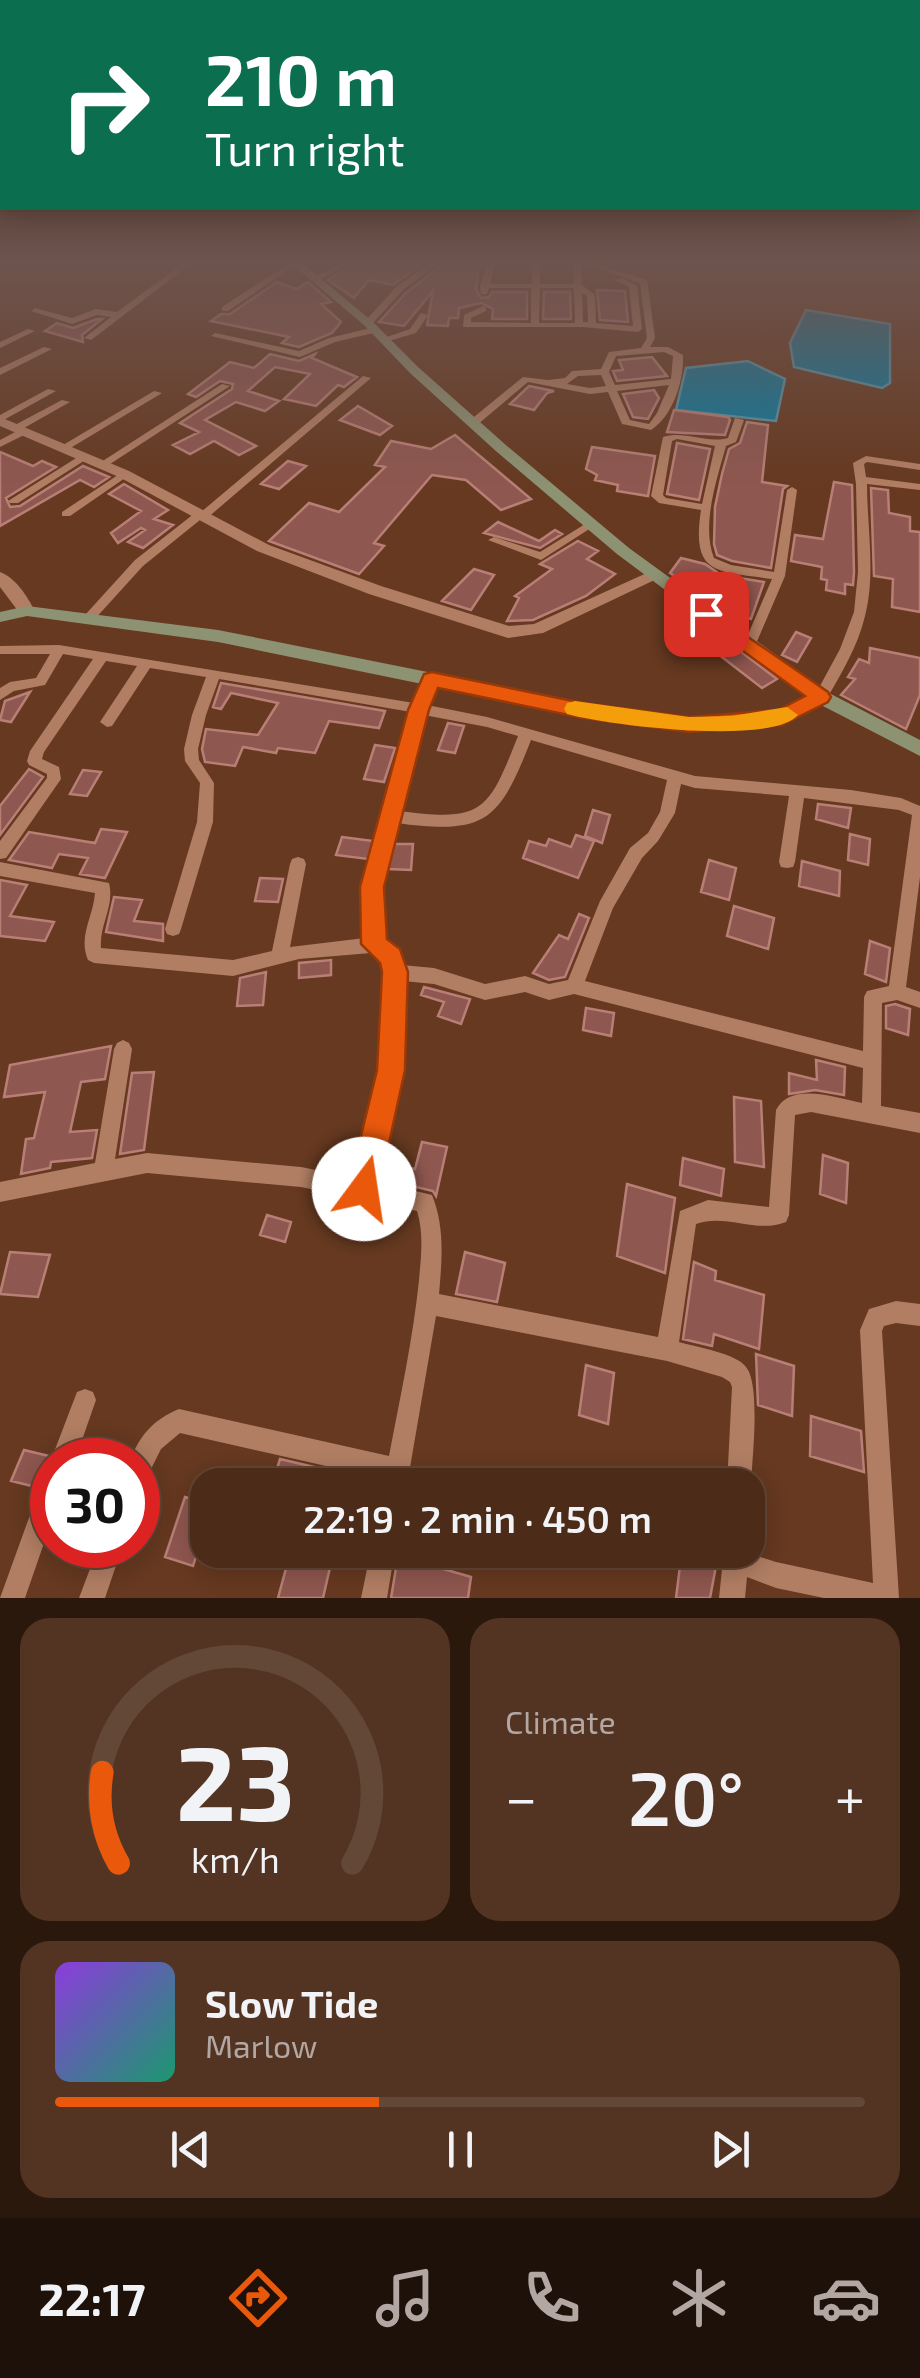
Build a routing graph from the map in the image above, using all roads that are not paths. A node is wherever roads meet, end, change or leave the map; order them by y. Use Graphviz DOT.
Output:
graph roads {
  1 [pos="227,339"];
  2 [pos="339,339"];
  3 [pos="384,339"];
  4 [pos="651,339"];
  5 [pos="48,349"];
  6 [pos="644,350"];
  7 [pos="0,372"];
  8 [pos="604,372"];
  9 [pos="366,378"];
  10 [pos="545,382"];
  11 [pos="672,382"];
  12 [pos="224,386"];
  13 [pos="612,390"];
  14 [pos="51,391"];
  15 [pos="157,394"];
  16 [pos="64,402"];
  17 [pos="0,420"];
  18 [pos="739,420"];
  19 [pos="473,424"];
  20 [pos="20,430"];
  21 [pos="0,444"];
  22 [pos="721,444"];
  23 [pos="64,448"];
  24 [pos="85,457"];
  25 [pos="102,464"];
  26 [pos="920,467"];
  27 [pos="124,474"];
  28 [pos="863,480"];
  29 [pos="920,487"];
  30 [pos="792,490"];
  31 [pos="14,501"];
  32 [pos="702,507"];
  33 [pos="66,514"];
  34 [pos="201,516"];
  35 [pos="590,524"];
  36 [pos="494,540"];
  37 [pos="656,576"];
  38 [pos="779,576"];
  39 [pos="0,578"];
  40 [pos="27,611"];
  41 [pos="0,616"];
  42 [pos="88,618"];
  43 [pos="748,646"];
  44 [pos="59,649"];
  45 [pos="0,650"];
  46 [pos="103,655"];
  47 [pos="147,662"];
  48 [pos="214,673"];
  49 [pos="0,694"];
  50 [pos="424,695"];
  51 [pos="821,697"];
  52 [pos="107,722"];
  53 [pos="526,735"];
  54 [pos="920,749"];
  55 [pos="675,777"];
  56 [pos="797,792"];
  57 [pos="920,814"];
  58 [pos="391,816"];
  59 [pos="1,849"];
  60 [pos="787,862"];
  61 [pos="298,864"];
  62 [pos="0,869"];
  63 [pos="174,929"];
  64 [pos="374,944"];
  65 [pos="279,957"];
  66 [pos="395,972"];
  67 [pos="574,986"];
  68 [pos="897,992"];
  69 [pos="920,1000"];
  70 [pos="123,1048"];
  71 [pos="869,1062"];
  72 [pos="870,1114"];
  73 [pos="920,1123"];
  74 [pos="103,1173"];
  75 [pos="364,1189"];
  76 [pos="0,1192"];
  77 [pos="427,1303"];
  78 [pos="920,1316"];
  79 [pos="667,1350"];
  80 [pos="85,1400"];
  81 [pos="71,1438"];
  82 [pos="152,1438"];
  83 [pos="361,1468"];
  84 [pos="398,1468"];
  85 [pos="740,1468"];
  86 [pos="30,1548"];
  87 [pos="103,1568"];
  88 [pos="379,1568"];
  89 [pos="735,1568"];
  90 [pos="761,1568"];
  91 [pos="12,1598"];
  92 [pos="92,1598"];
  93 [pos="374,1598"];
  94 [pos="732,1598"];
  95 [pos="885,1598"];
  1 -- 2 [label="street"];
  3 -- 19 [label="main road"];
  4 -- 6 [label="street"];
  5 -- 7 [label="street"];
  6 -- 8 [label="street"];
  6 -- 11 [label="street"];
  8 -- 10 [label="street"];
  8 -- 13 [label="street"];
  9 -- 34 [label="street"];
  10 -- 13 [label="street"];
  10 -- 19 [label="street"];
  11 -- 13 [label="street"];
  11 -- 13 [label="street"];
  12 -- 25 [label="street"];
  14 -- 17 [label="street"];
  15 -- 23 [label="street"];
  16 -- 20 [label="street"];
  17 -- 20 [label="street"];
  18 -- 22 [label="street"];
  19 -- 35 [label="main road"];
  20 -- 21 [label="street"];
  20 -- 23 [label="street"];
  22 -- 32 [label="street"];
  22 -- 32 [label="street"];
  23 -- 24 [label="street"];
  24 -- 25 [label="street"];
  24 -- 31 [label="street"];
  25 -- 27 [label="street"];
  26 -- 28 [label="street"];
  27 -- 33 [label="street"];
  27 -- 34 [label="street"];
  28 -- 29 [label="street"];
  28 -- 51 [label="street"];
  30 -- 38 [label="street"];
  32 -- 38 [label="street"];
  34 -- 37 [label="street"];
  34 -- 42 [label="street"];
  35 -- 36 [label="street"];
  35 -- 37 [label="main road"];
  37 -- 43 [label="main road"];
  38 -- 43 [label="street"];
  39 -- 40 [label="street"];
  40 -- 41 [label="main road"];
  40 -- 42 [label="main road"];
  42 -- 50 [label="main road"];
  43 -- 51 [label="main road"];
  44 -- 45 [label="street"];
  44 -- 46 [label="street"];
  44 -- 49 [label="street"];
  46 -- 47 [label="street"];
  46 -- 59 [label="street"];
  47 -- 48 [label="street"];
  47 -- 52 [label="street"];
  48 -- 50 [label="street"];
  48 -- 63 [label="street"];
  50 -- 51 [label="main road"];
  50 -- 53 [label="street"];
  50 -- 58 [label="street"];
  51 -- 54 [label="main road"];
  53 -- 55 [label="street"];
  53 -- 58 [label="street"];
  55 -- 56 [label="street"];
  55 -- 67 [label="street"];
  56 -- 57 [label="street"];
  56 -- 60 [label="street"];
  57 -- 68 [label="street"];
  58 -- 64 [label="street"];
  61 -- 65 [label="street"];
  62 -- 65 [label="street"];
  64 -- 65 [label="street"];
  64 -- 66 [label="street"];
  66 -- 67 [label="street"];
  66 -- 75 [label="street"];
  67 -- 71 [label="street"];
  68 -- 69 [label="street"];
  68 -- 71 [label="street"];
  70 -- 74 [label="street"];
  71 -- 72 [label="street"];
  72 -- 73 [label="street"];
  72 -- 79 [label="street"];
  74 -- 75 [label="street"];
  74 -- 76 [label="street"];
  75 -- 77 [label="street"];
  77 -- 79 [label="street"];
  77 -- 84 [label="street"];
  78 -- 95 [label="street"];
  79 -- 85 [label="street"];
  80 -- 81 [label="street"];
  82 -- 83 [label="street"];
  86 -- 91 [label="street"];
  87 -- 92 [label="street"];
  88 -- 93 [label="street"];
  89 -- 94 [label="street"];
  90 -- 95 [label="street"];
}
